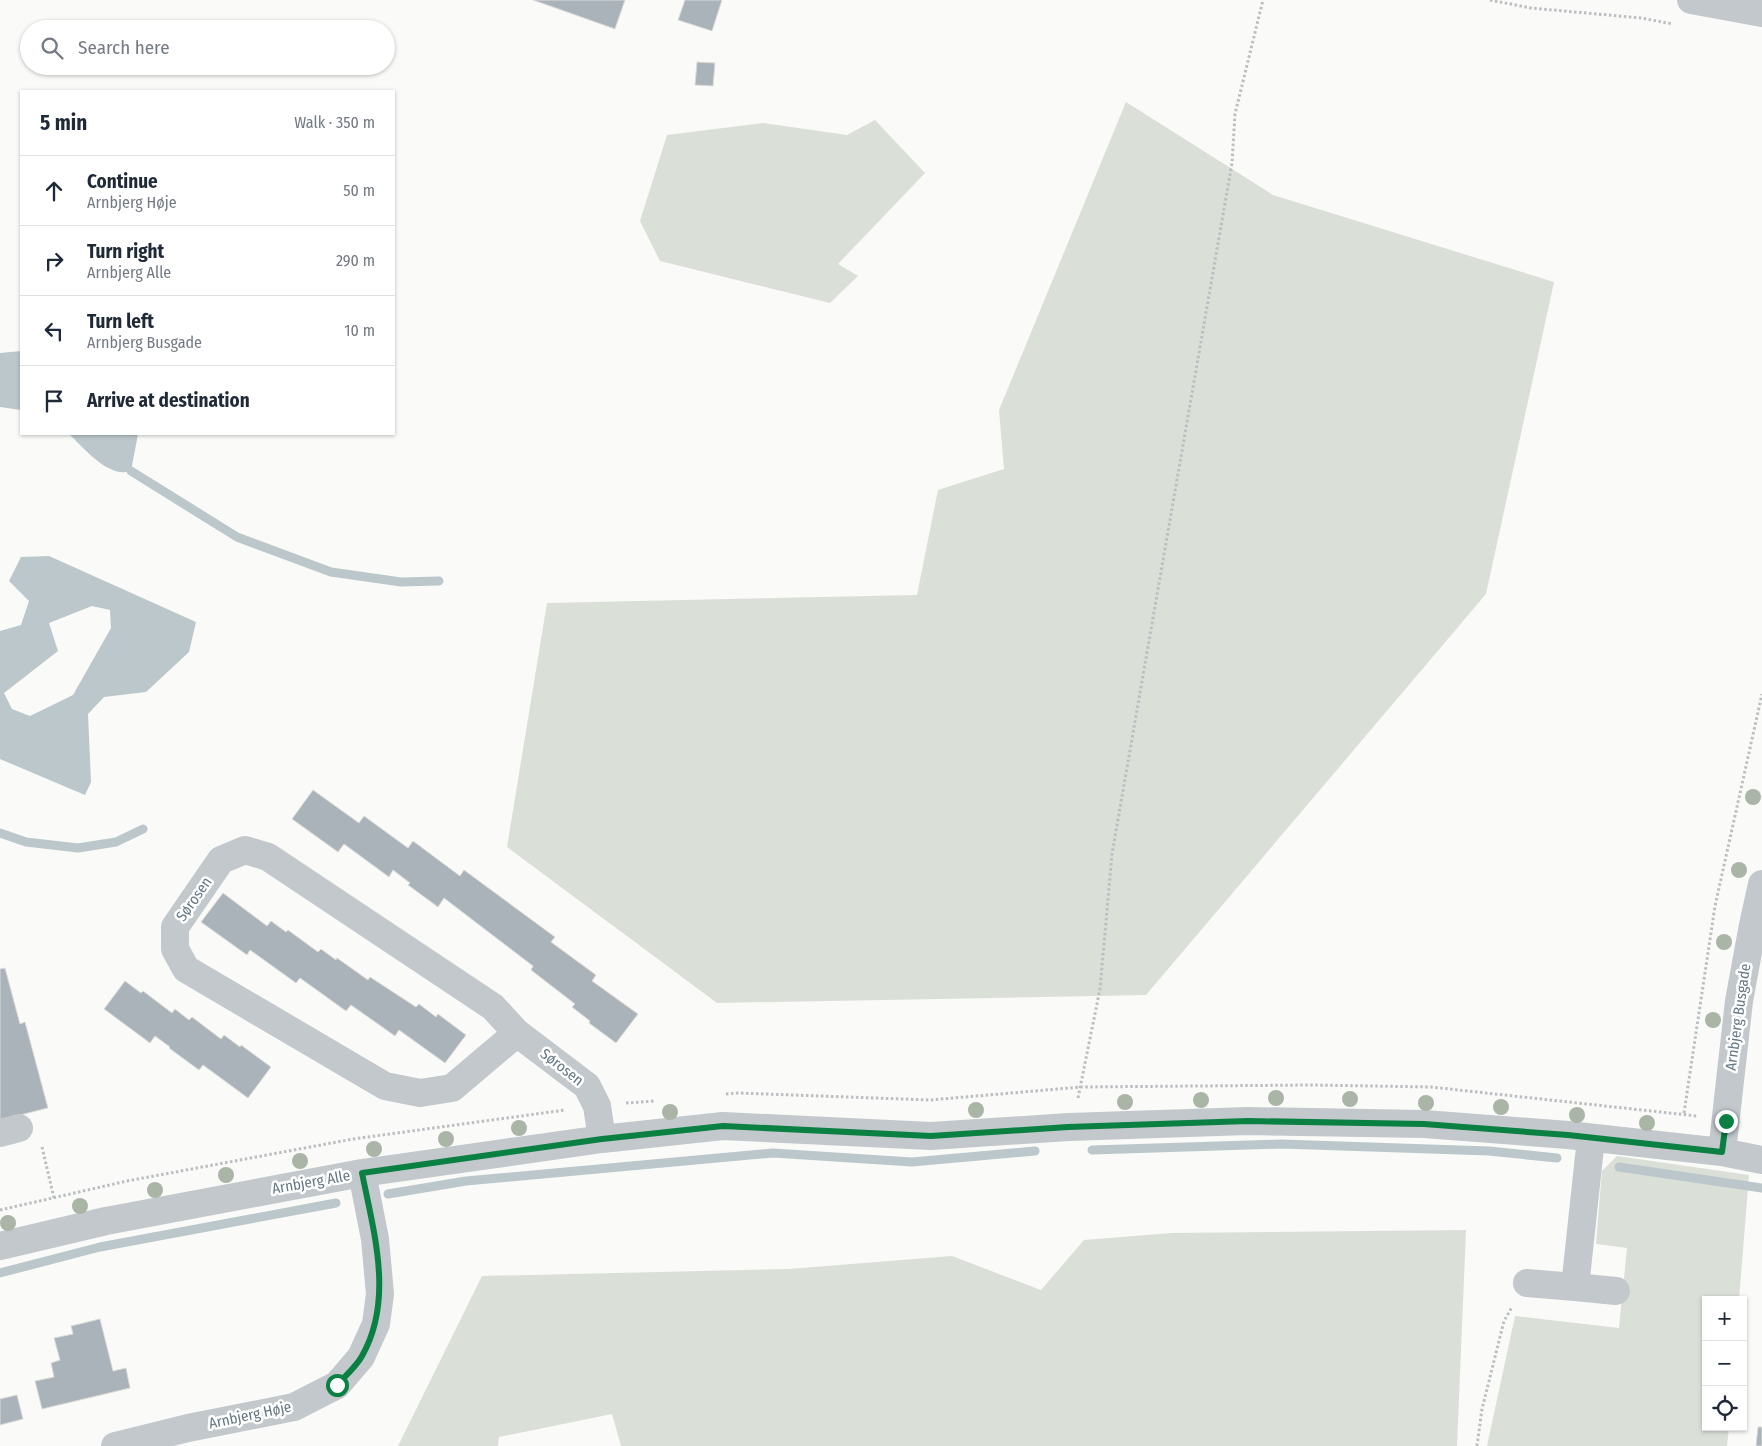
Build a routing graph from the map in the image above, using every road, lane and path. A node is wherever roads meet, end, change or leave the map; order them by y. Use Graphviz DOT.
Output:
graph roads {
  1 [pos="1263,0"];
  2 [pos="1490,0"];
  3 [pos="1691,0"];
  4 [pos="1729,3"];
  5 [pos="1762,13"];
  6 [pos="1678,25"];
  7 [pos="1762,694"];
  8 [pos="1756,722"];
  9 [pos="1762,723"];
  10 [pos="1762,884"];
  11 [pos="517,1033"];
  12 [pos="1594,1104"];
  13 [pos="1068,1127"];
  14 [pos="20,1133"];
  15 [pos="1591,1138"];
  16 [pos="602,1139"];
  17 [pos="1722,1152"];
  18 [pos="1762,1160"];
  19 [pos="362,1173"];
  20 [pos="54,1198"];
  21 [pos="0,1246"];
  22 [pos="1527,1283"];
  23 [pos="1575,1287"];
  24 [pos="1616,1291"];
  25 [pos="115,1446"];
  26 [pos="1477,1446"];
  1 -- 13 [label="path"];
  2 -- 6 [label="path"];
  3 -- 4 [label="street"];
  4 -- 5 [label="street"];
  7 -- 8 [label="path"];
  8 -- 9 [label="path"];
  8 -- 12 [label="path"];
  10 -- 17 [label="street, Arnbjerg Busgade"];
  11 -- 11 [label="street, Sørosen"];
  11 -- 16 [label="street, Sørosen"];
  13 -- 15 [label="street, Arnbjerg Alle"];
  13 -- 16 [label="street, Arnbjerg Alle"];
  14 -- 20 [label="path"];
  15 -- 17 [label="street, Arnbjerg Alle"];
  15 -- 23 [label="street"];
  16 -- 19 [label="street, Arnbjerg Alle"];
  17 -- 18 [label="street, Arnbjerg Alle"];
  19 -- 21 [label="street, Arnbjerg Alle"];
  19 -- 25 [label="street, Arnbjerg Høje"];
  22 -- 23 [label="street"];
  22 -- 26 [label="path"];
  23 -- 24 [label="street"];
}
